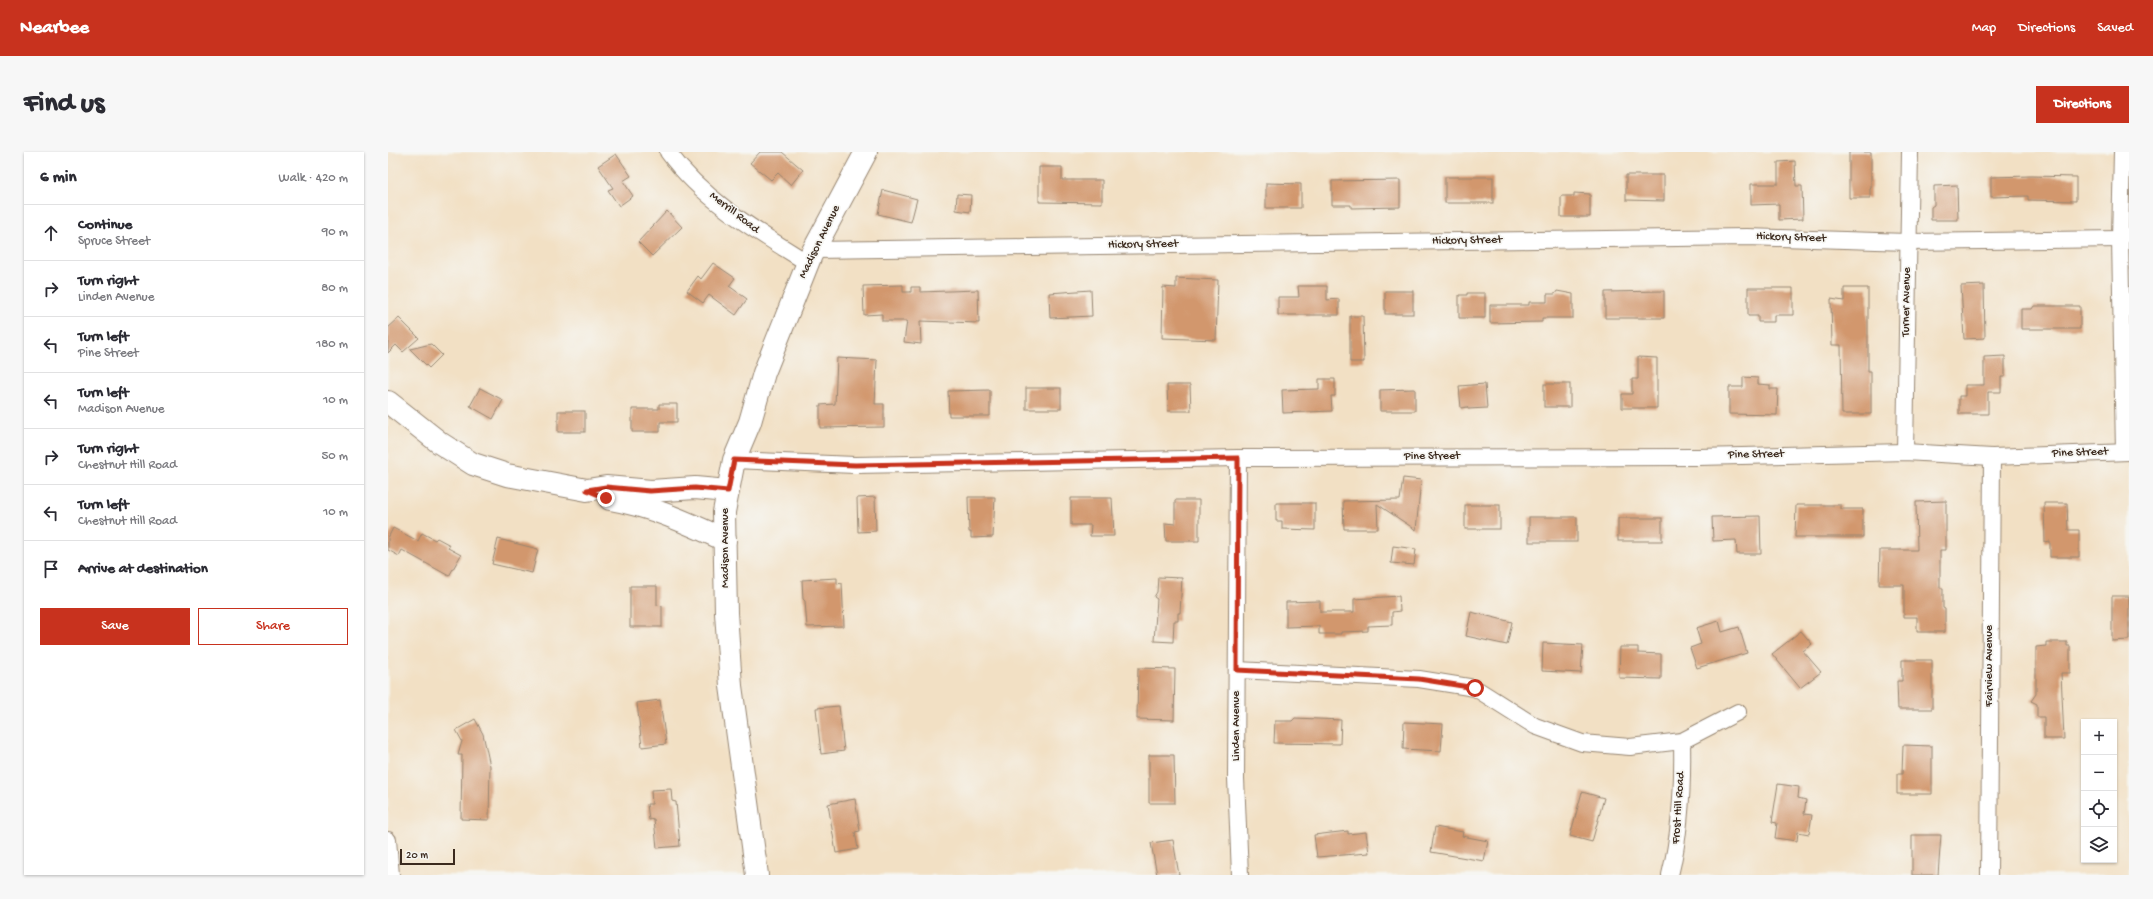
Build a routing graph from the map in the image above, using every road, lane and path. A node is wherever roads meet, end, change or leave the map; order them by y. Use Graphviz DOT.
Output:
graph roads {
  1 [pos="668,152"];
  2 [pos="866,152"];
  3 [pos="1910,152"];
  4 [pos="2122,152"];
  5 [pos="2120,239"];
  6 [pos="1908,242"];
  7 [pos="811,257"];
  8 [pos="388,402"];
  9 [pos="1906,452"];
  10 [pos="2127,452"];
  11 [pos="1992,457"];
  12 [pos="1238,458"];
  13 [pos="734,460"];
  14 [pos="587,490"];
  15 [pos="728,491"];
  16 [pos="725,540"];
  17 [pos="1237,670"];
  18 [pos="1738,712"];
  19 [pos="1682,741"];
  20 [pos="388,840"];
  21 [pos="391,875"];
  22 [pos="757,875"];
  23 [pos="1240,875"];
  24 [pos="1670,875"];
  25 [pos="1989,875"];
  1 -- 7 [label="street, Merrill Road"];
  2 -- 7 [label="street, Madison Avenue"];
  3 -- 6 [label="street, Turner Avenue"];
  4 -- 5 [label="street"];
  5 -- 6 [label="street, Hickory Street"];
  5 -- 10 [label="street"];
  6 -- 7 [label="street, Hickory Street"];
  6 -- 9 [label="street, Turner Avenue"];
  7 -- 13 [label="street, Madison Avenue"];
  8 -- 14 [label="street"];
  9 -- 11 [label="street, Pine Street"];
  9 -- 12 [label="street, Pine Street"];
  10 -- 11 [label="street, Pine Street"];
  11 -- 25 [label="street, Fairview Avenue"];
  12 -- 13 [label="street, Pine Street"];
  12 -- 17 [label="street, Linden Avenue"];
  13 -- 15 [label="street, Madison Avenue"];
  14 -- 15 [label="street"];
  14 -- 16 [label="street"];
  15 -- 16 [label="street, Madison Avenue"];
  16 -- 22 [label="street, Madison Avenue"];
  17 -- 19 [label="street"];
  17 -- 23 [label="street, Linden Avenue"];
  18 -- 19 [label="street"];
  19 -- 24 [label="street, Frost Hill Road"];
  20 -- 21 [label="street"];
}
